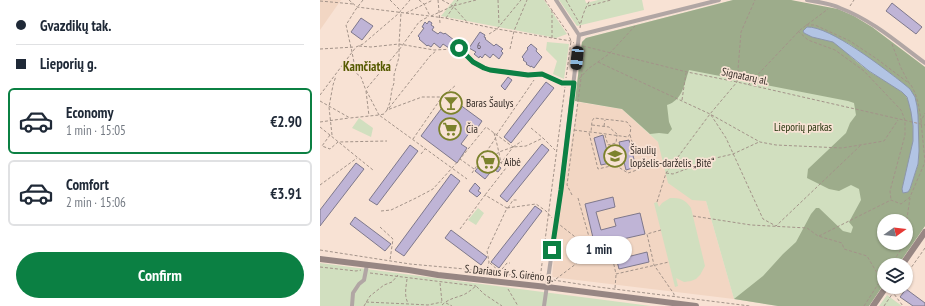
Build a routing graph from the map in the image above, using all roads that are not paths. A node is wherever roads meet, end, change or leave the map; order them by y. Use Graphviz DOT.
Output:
graph roads {
  1 [pos="556,0"];
  2 [pos="719,0"];
  3 [pos="807,0"];
  4 [pos="579,35"];
  5 [pos="459,48"];
  6 [pos="925,63"];
  7 [pos="574,83"];
  8 [pos="925,232"];
  9 [pos="907,258"];
  10 [pos="320,259"];
  11 [pos="366,268"];
  12 [pos="547,286"];
  13 [pos="880,294"];
  14 [pos="352,306"];
  15 [pos="544,306"];
  16 [pos="696,306"];
  17 [pos="873,306"];
  1 -- 4 [label="street"];
  2 -- 4 [label="street"];
  3 -- 6 [label="street"];
  4 -- 7 [label="street"];
  5 -- 7 [label="street"];
  7 -- 12 [label="street"];
  8 -- 9 [label="street"];
  10 -- 11 [label="street, S. Dariaus ir S. Girėno g."];
  11 -- 12 [label="street, S. Dariaus ir S. Girėno g."];
  11 -- 14 [label="street"];
  12 -- 15 [label="street"];
  12 -- 16 [label="street, S. Dariaus ir S. Girėno g."];
  13 -- 17 [label="street"];
}
